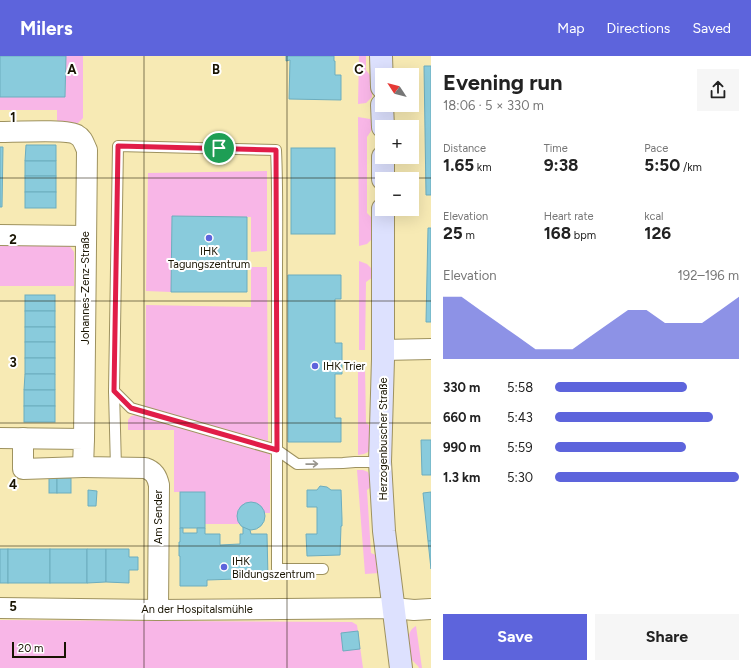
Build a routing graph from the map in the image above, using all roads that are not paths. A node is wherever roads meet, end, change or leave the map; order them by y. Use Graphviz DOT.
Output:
graph roads {
  1 [pos="382,56"];
  2 [pos="382,68"];
  3 [pos="0,132"];
  4 [pos="383,216"];
  5 [pos="0,235"];
  6 [pos="85,236"];
  7 [pos="431,349"];
  8 [pos="383,350"];
  9 [pos="114,391"];
  10 [pos="0,438"];
  11 [pos="23,438"];
  12 [pos="84,439"];
  13 [pos="277,450"];
  14 [pos="380,462"];
  15 [pos="83,467"];
  16 [pos="116,468"];
  17 [pos="323,569"];
  18 [pos="0,608"];
  19 [pos="393,608"];
  20 [pos="431,609"];
  21 [pos="158,610"];
  22 [pos="401,668"];
  1 -- 2 [label="main road"];
  3 -- 6 [label="street, Johannes-Zenz-Straße"];
  4 -- 8 [label="main road, Herzogenbuscher Straße"];
  5 -- 6 [label="street"];
  6 -- 12 [label="street, Johannes-Zenz-Straße"];
  7 -- 8 [label="street"];
  8 -- 14 [label="main road, Herzogenbuscher Straße"];
  9 -- 13 [label="lane"];
  9 -- 13 [label="lane"];
  9 -- 16 [label="lane"];
  10 -- 11 [label="street"];
  11 -- 12 [label="street"];
  11 -- 15 [label="street, Am Sender"];
  12 -- 15 [label="street"];
  13 -- 14 [label="lane, one-way"];
  13 -- 17 [label="lane"];
  14 -- 19 [label="main road, Herzogenbuscher Straße"];
  15 -- 16 [label="street, Am Sender"];
  16 -- 21 [label="street, Am Sender"];
  18 -- 21 [label="street, An der Hospitalsmühle"];
  19 -- 20 [label="street, An der Hospitalsmühle"];
  19 -- 21 [label="street, An der Hospitalsmühle"];
  19 -- 22 [label="main road, Herzogenbuscher Straße"];
}
